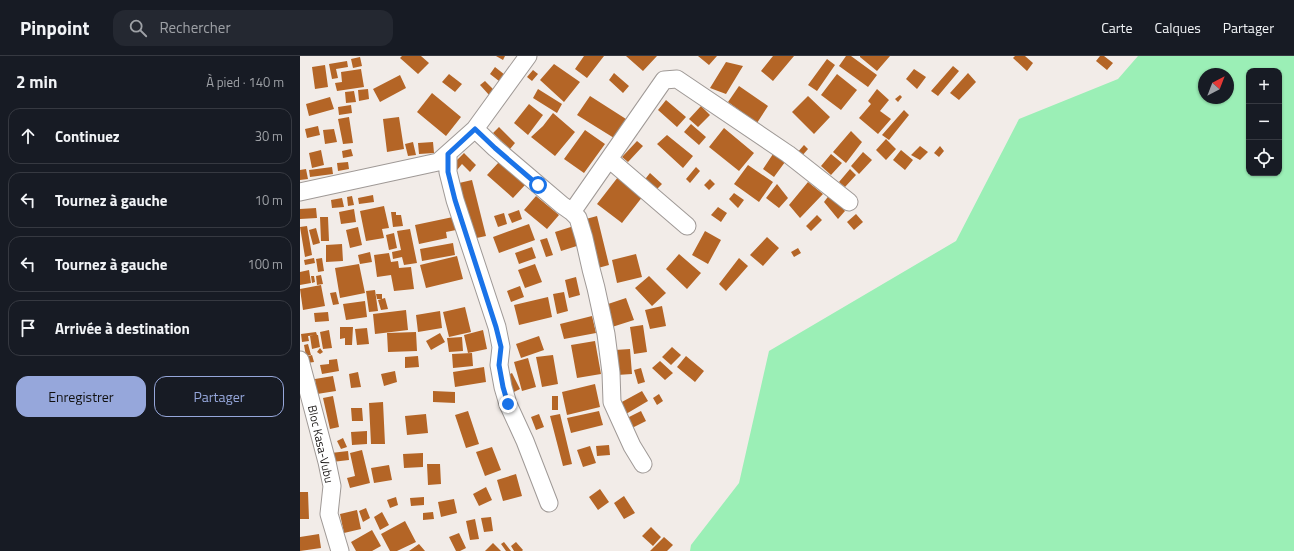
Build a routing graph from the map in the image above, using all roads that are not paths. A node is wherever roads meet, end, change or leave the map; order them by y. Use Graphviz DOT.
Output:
graph roads {
  1 [pos="528,56"];
  2 [pos="475,129"];
  3 [pos="448,154"];
  4 [pos="609,159"];
  5 [pos="300,192"];
  6 [pos="849,202"];
  7 [pos="572,212"];
  8 [pos="687,226"];
  9 [pos="300,360"];
  10 [pos="643,464"];
  11 [pos="549,503"];
  12 [pos="340,551"];
  1 -- 2 [label="street"];
  2 -- 3 [label="street"];
  2 -- 7 [label="street"];
  3 -- 5 [label="street"];
  3 -- 11 [label="street"];
  4 -- 6 [label="street"];
  4 -- 7 [label="street"];
  4 -- 8 [label="street"];
  7 -- 10 [label="street"];
  9 -- 12 [label="street, Bloc Kasa-Vubu"];
}
